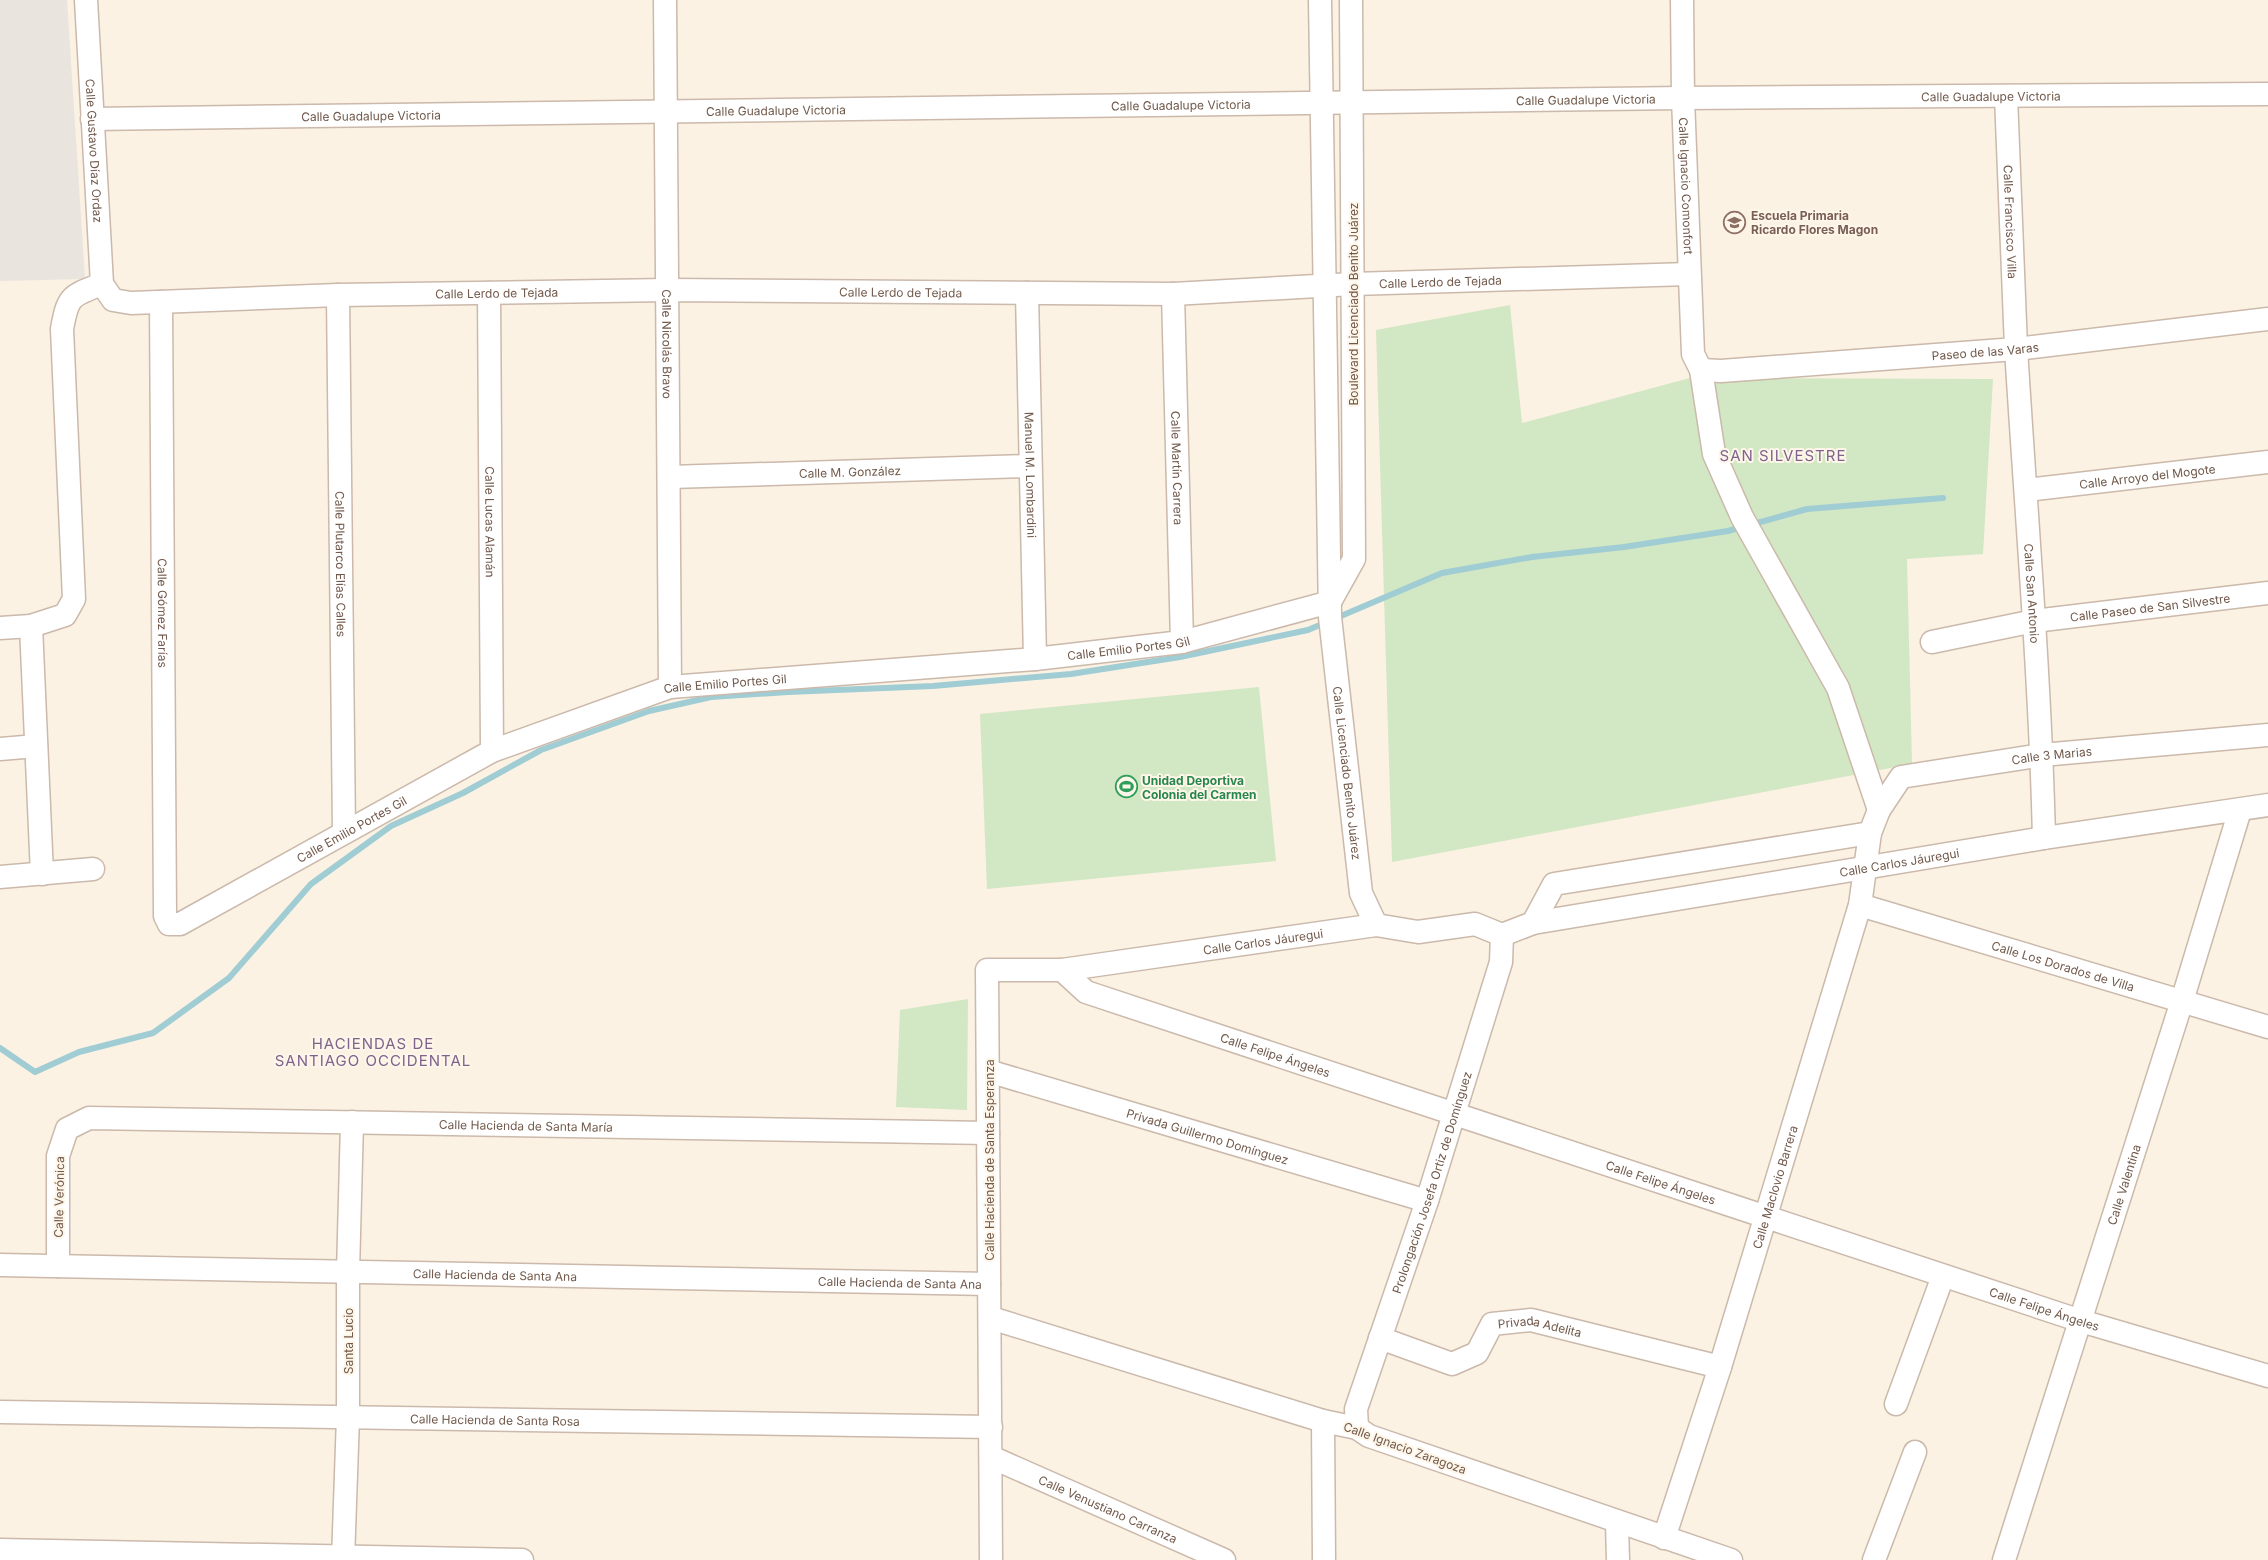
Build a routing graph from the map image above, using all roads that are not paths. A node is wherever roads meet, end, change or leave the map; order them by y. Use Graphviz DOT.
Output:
graph roads {
  1 [pos="86,0"];
  2 [pos="665,0"];
  3 [pos="1320,0"];
  4 [pos="1352,0"];
  5 [pos="1682,0"];
  6 [pos="2268,94"];
  7 [pos="2006,96"];
  8 [pos="1683,98"];
  9 [pos="1352,102"];
  10 [pos="1321,103"];
  11 [pos="666,112"];
  12 [pos="92,119"];
  13 [pos="1689,274"];
  14 [pos="1352,284"];
  15 [pos="1323,285"];
  16 [pos="668,290"];
  17 [pos="107,292"];
  18 [pos="489,293"];
  19 [pos="1027,293"];
  20 [pos="1173,294"];
  21 [pos="338,296"];
  22 [pos="161,302"];
  23 [pos="2268,319"];
  24 [pos="2016,349"];
  25 [pos="1700,370"];
  26 [pos="2268,462"];
  27 [pos="1030,466"];
  28 [pos="670,477"];
  29 [pos="2027,490"];
  30 [pos="2268,593"];
  31 [pos="1330,609"];
  32 [pos="2034,621"];
  33 [pos="31,626"];
  34 [pos="0,628"];
  35 [pos="1182,642"];
  36 [pos="1932,642"];
  37 [pos="1035,659"];
  38 [pos="670,687"];
  39 [pos="2268,735"];
  40 [pos="36,746"];
  41 [pos="0,749"];
  42 [pos="492,752"];
  43 [pos="2042,755"];
  44 [pos="2268,805"];
  45 [pos="1879,810"];
  46 [pos="2240,810"];
  47 [pos="344,832"];
  48 [pos="1870,833"];
  49 [pos="2044,838"];
  50 [pos="1865,869"];
  51 [pos="93,870"];
  52 [pos="42,874"];
  53 [pos="0,877"];
  54 [pos="1860,905"];
  55 [pos="1533,923"];
  56 [pos="169,924"];
  57 [pos="1376,925"];
  58 [pos="1502,935"];
  59 [pos="987,970"];
  60 [pos="1062,970"];
  61 [pos="2182,1001"];
  62 [pos="2268,1027"];
  63 [pos="988,1071"];
  64 [pos="1454,1115"];
  65 [pos="352,1122"];
  66 [pos="67,1129"];
  67 [pos="988,1133"];
  68 [pos="1427,1201"];
  69 [pos="1765,1217"];
  70 [pos="0,1265"];
  71 [pos="58,1266"];
  72 [pos="348,1272"];
  73 [pos="1943,1276"];
  74 [pos="989,1284"];
  75 [pos="991,1318"];
  76 [pos="2081,1321"];
  77 [pos="1380,1338"];
  78 [pos="1720,1367"];
  79 [pos="2268,1376"];
  80 [pos="1896,1404"];
  81 [pos="0,1412"];
  82 [pos="348,1418"];
  83 [pos="1323,1421"];
  84 [pos="991,1427"];
  85 [pos="1357,1428"];
  86 [pos="1915,1452"];
  87 [pos="991,1457"];
  88 [pos="1618,1523"];
  89 [pos="1664,1538"];
  90 [pos="0,1550"];
  91 [pos="343,1558"];
  92 [pos="522,1560"];
  93 [pos="991,1560"];
  94 [pos="1224,1560"];
  95 [pos="1324,1560"];
  96 [pos="1618,1560"];
  97 [pos="1731,1560"];
  98 [pos="1874,1560"];
  99 [pos="2004,1560"];
  1 -- 12 [label="street, Calle Gustavo Díaz Ordaz"];
  2 -- 11 [label="street, Calle Nicolás Bravo"];
  3 -- 10 [label="street"];
  4 -- 9 [label="street, Boulevard Licenciado Benito Juárez"];
  5 -- 8 [label="street, Calle Ignacio Comonfort"];
  6 -- 7 [label="street, Calle Guadalupe Victoria"];
  7 -- 8 [label="street, Calle Guadalupe Victoria"];
  7 -- 24 [label="street, Calle Francisco Villa"];
  8 -- 9 [label="street, Calle Guadalupe Victoria"];
  8 -- 13 [label="street, Calle Ignacio Comonfort"];
  9 -- 10 [label="street, Calle Guadalupe Victoria"];
  9 -- 14 [label="street, Boulevard Licenciado Benito Juárez"];
  10 -- 11 [label="street, Calle Guadalupe Victoria"];
  10 -- 15 [label="street"];
  11 -- 12 [label="street, Calle Guadalupe Victoria"];
  11 -- 16 [label="street, Calle Nicolás Bravo"];
  12 -- 17 [label="street, Calle Gustavo Díaz Ordaz"];
  13 -- 14 [label="street, Calle Lerdo de Tejada"];
  13 -- 25 [label="street, Calle Ignacio Comonfort"];
  14 -- 15 [label="street, Calle Lerdo de Tejada"];
  14 -- 31 [label="street, Boulevard Licenciado Benito Juárez"];
  15 -- 20 [label="street, Calle Lerdo de Tejada"];
  15 -- 31 [label="street"];
  16 -- 18 [label="street, Calle Lerdo de Tejada"];
  16 -- 19 [label="street, Calle Lerdo de Tejada"];
  16 -- 28 [label="street, Calle Nicolás Bravo"];
  17 -- 22 [label="street, Calle Lerdo de Tejada"];
  17 -- 33 [label="street"];
  18 -- 21 [label="street, Calle Lerdo de Tejada"];
  18 -- 42 [label="street, Calle Lucas Alamán"];
  19 -- 20 [label="street, Calle Lerdo de Tejada"];
  19 -- 27 [label="street, Manuel M. Lombardini"];
  20 -- 35 [label="street, Calle Martín Carrera"];
  21 -- 22 [label="street, Calle Lerdo de Tejada"];
  21 -- 47 [label="street, Calle Plutarco Elías Calles"];
  22 -- 56 [label="street, Calle Gómez Farías"];
  23 -- 24 [label="street, Paseo de las Varas"];
  24 -- 25 [label="street, Paseo de las Varas"];
  24 -- 29 [label="street, Calle San Antonio"];
  25 -- 45 [label="street, Calle Ignacio Comonfort"];
  26 -- 29 [label="street, Calle Arroyo del Mogote"];
  27 -- 28 [label="street, Calle M. González"];
  27 -- 37 [label="street, Manuel M. Lombardini"];
  28 -- 38 [label="street, Calle Nicolás Bravo"];
  29 -- 32 [label="street, Calle San Antonio"];
  30 -- 32 [label="street, Calle Paseo de San Silvestre"];
  31 -- 35 [label="street, Calle Emilio Portes Gil"];
  31 -- 57 [label="street, Calle Licenciado Benito Juárez"];
  32 -- 36 [label="street, Calle Paseo de San Silvestre"];
  32 -- 43 [label="street, Calle San Antonio"];
  33 -- 34 [label="street"];
  33 -- 40 [label="street"];
  35 -- 37 [label="street, Calle Emilio Portes Gil"];
  37 -- 38 [label="street, Calle Emilio Portes Gil"];
  38 -- 42 [label="street, Calle Emilio Portes Gil"];
  39 -- 43 [label="street, Calle 3 Marias"];
  40 -- 41 [label="street"];
  40 -- 52 [label="street"];
  42 -- 47 [label="street, Calle Emilio Portes Gil"];
  43 -- 45 [label="street, Calle 3 Marias"];
  43 -- 49 [label="street, Calle San Antonio"];
  44 -- 46 [label="street, Calle Carlos Jáuregui"];
  45 -- 48 [label="street, Calle 3 Marias"];
  46 -- 49 [label="street, Calle Carlos Jáuregui"];
  46 -- 61 [label="street, Calle Valentina"];
  47 -- 56 [label="street, Calle Emilio Portes Gil"];
  48 -- 50 [label="street, Calle Maclovio Barrera"];
  48 -- 55 [label="street"];
  49 -- 50 [label="street, Calle Carlos Jáuregui"];
  50 -- 54 [label="street, Calle Maclovio Barrera"];
  50 -- 55 [label="street, Calle Carlos Jáuregui"];
  51 -- 52 [label="street"];
  52 -- 53 [label="street"];
  54 -- 61 [label="street, Calle Los Dorados de Villa"];
  54 -- 69 [label="street, Calle Maclovio Barrera"];
  55 -- 58 [label="street, Calle Carlos Jáuregui"];
  57 -- 58 [label="street, Calle Carlos Jáuregui"];
  57 -- 60 [label="street, Calle Carlos Jáuregui"];
  58 -- 64 [label="street, Prolongación Josefa Ortiz de Domínguez"];
  59 -- 60 [label="street, Calle Carlos Jáuregui"];
  59 -- 63 [label="street, Calle Hacienda de Santa Esperanza"];
  60 -- 64 [label="street, Calle Felipe Ángeles"];
  61 -- 62 [label="street, Calle Los Dorados de Villa"];
  61 -- 76 [label="street, Calle Valentina"];
  63 -- 67 [label="street, Calle Hacienda de Santa Esperanza"];
  63 -- 68 [label="street, Privada Guillermo Domínguez"];
  64 -- 68 [label="street, Prolongación Josefa Ortiz de Domínguez"];
  64 -- 69 [label="street, Calle Felipe Ángeles"];
  65 -- 66 [label="street, Calle Hacienda de Santa María"];
  65 -- 67 [label="street, Calle Hacienda de Santa María"];
  65 -- 72 [label="street, Santa Lucio"];
  66 -- 71 [label="street, Calle Verónica"];
  67 -- 74 [label="street, Calle Hacienda de Santa Esperanza"];
  68 -- 77 [label="street, Prolongación Josefa Ortiz de Domínguez"];
  69 -- 73 [label="street, Calle Felipe Ángeles"];
  69 -- 78 [label="street, Calle Maclovio Barrera"];
  70 -- 71 [label="street, Calle Hacienda de Santa Ana"];
  71 -- 72 [label="street, Calle Hacienda de Santa Ana"];
  72 -- 74 [label="street, Calle Hacienda de Santa Ana"];
  72 -- 82 [label="street, Santa Lucio"];
  73 -- 76 [label="street, Calle Felipe Ángeles"];
  73 -- 80 [label="street"];
  74 -- 75 [label="street, Calle Hacienda de Santa Esperanza"];
  75 -- 83 [label="street, Calle Ignacio Zaragoza"];
  75 -- 84 [label="street, Calle Hacienda de Santa Esperanza"];
  76 -- 79 [label="street, Calle Felipe Ángeles"];
  76 -- 99 [label="street, Calle Valentina"];
  77 -- 78 [label="street, Privada Adelita"];
  77 -- 85 [label="street, Prolongación Josefa Ortiz de Domínguez"];
  78 -- 89 [label="street, Calle Maclovio Barrera"];
  81 -- 82 [label="street, Calle Hacienda de Santa Rosa"];
  82 -- 84 [label="street, Calle Hacienda de Santa Rosa"];
  82 -- 91 [label="street, Santa Lucio"];
  83 -- 85 [label="street, Calle Ignacio Zaragoza"];
  83 -- 95 [label="street"];
  84 -- 87 [label="street, Calle Hacienda de Santa Esperanza"];
  85 -- 88 [label="street, Calle Ignacio Zaragoza"];
  86 -- 98 [label="street"];
  87 -- 93 [label="street, Calle Hacienda de Santa Esperanza"];
  87 -- 94 [label="street, Calle Venustiano Carranza"];
  88 -- 89 [label="street, Calle Ignacio Zaragoza"];
  88 -- 96 [label="street"];
  89 -- 97 [label="street, Calle Ignacio Zaragoza"];
  90 -- 91 [label="street"];
  91 -- 92 [label="street"];
}
